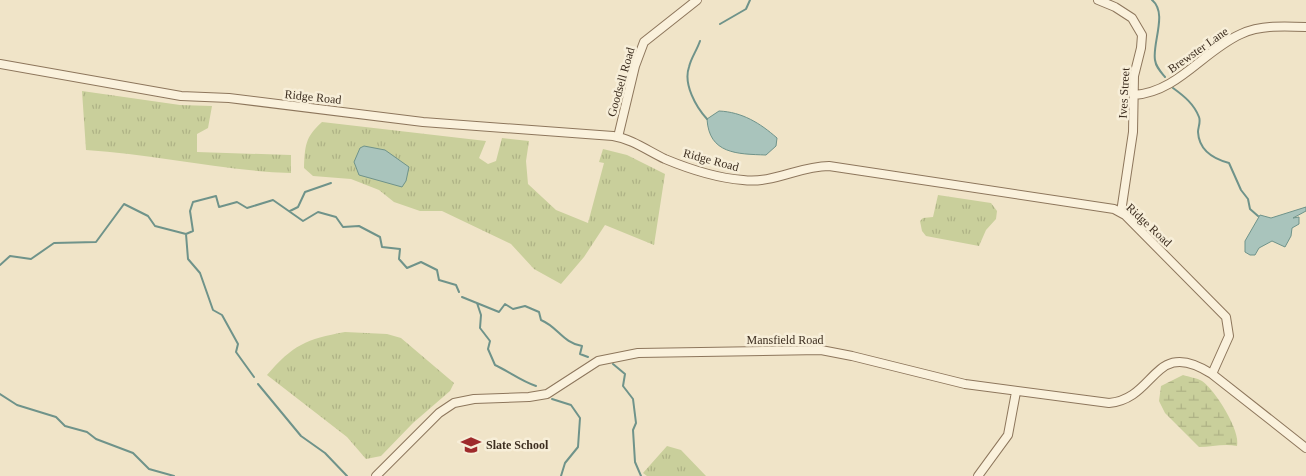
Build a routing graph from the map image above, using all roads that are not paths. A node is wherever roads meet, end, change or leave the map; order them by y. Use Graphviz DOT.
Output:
graph roads {
  1 [pos="697,0"];
  2 [pos="1098,0"];
  3 [pos="1306,26"];
  4 [pos="0,64"];
  5 [pos="1134,95"];
  6 [pos="618,136"];
  7 [pos="1121,212"];
  8 [pos="1212,374"];
  9 [pos="1016,392"];
  10 [pos="1306,448"];
  11 [pos="376,476"];
  12 [pos="978,476"];
  1 -- 6 [label="street, Goodsell Road"];
  2 -- 5 [label="street, Ives Street"];
  3 -- 5 [label="street, Brewster Lane"];
  4 -- 6 [label="street, Ridge Road"];
  5 -- 7 [label="street, Ives Street"];
  6 -- 7 [label="street, Ridge Road"];
  7 -- 8 [label="street, Ridge Road"];
  8 -- 9 [label="street, Mansfield Road"];
  8 -- 10 [label="street"];
  9 -- 11 [label="street, Mansfield Road"];
  9 -- 12 [label="street"];
}
